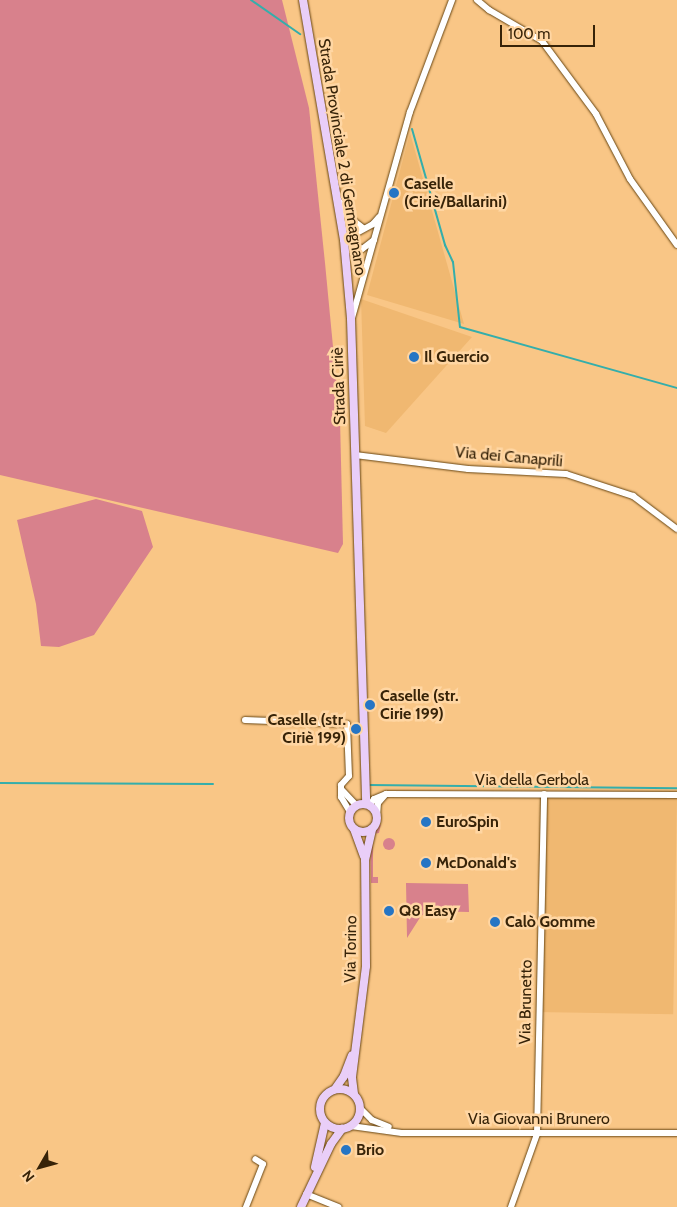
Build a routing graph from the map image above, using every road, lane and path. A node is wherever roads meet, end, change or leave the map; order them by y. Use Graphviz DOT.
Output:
graph roads {
  1 [pos="303,0"];
  2 [pos="452,0"];
  3 [pos="477,0"];
  4 [pos="336,194"];
  5 [pos="386,200"];
  6 [pos="363,228"];
  7 [pos="376,238"];
  8 [pos="344,240"];
  9 [pos="677,245"];
  10 [pos="351,320"];
  11 [pos="355,456"];
  12 [pos="677,529"];
  13 [pos="245,720"];
  14 [pos="341,789"];
  15 [pos="386,794"];
  16 [pos="544,794"];
  17 [pos="677,795"];
  18 [pos="363,804"];
  19 [pos="350,812"];
  20 [pos="377,817"];
  21 [pos="354,829"];
  22 [pos="372,829"];
  23 [pos="365,860"];
  24 [pos="358,1038"];
  25 [pos="336,1089"];
  26 [pos="354,1094"];
  27 [pos="360,1108"];
  28 [pos="326,1123"];
  29 [pos="351,1126"];
  30 [pos="342,1129"];
  31 [pos="402,1133"];
  32 [pos="677,1133"];
  33 [pos="537,1134"];
  34 [pos="255,1159"];
  35 [pos="307,1192"];
  36 [pos="246,1207"];
  37 [pos="300,1207"];
  38 [pos="339,1207"];
  39 [pos="511,1207"];
  1 -- 4 [label="main road, Strada Provinciale 2 di Germagnano"];
  2 -- 5 [label="street, Strada Ciriè"];
  3 -- 9 [label="street"];
  4 -- 6 [label="street"];
  4 -- 8 [label="main road, Strada Provinciale 2 di Germagnano"];
  5 -- 6 [label="street"];
  5 -- 7 [label="street, Strada Ciriè"];
  6 -- 8 [label="street"];
  7 -- 8 [label="street"];
  7 -- 10 [label="street, Strada Ciriè"];
  8 -- 10 [label="main road, Strada Provinciale 2 di Germagnano"];
  10 -- 11 [label="main road, Strada Ciriè"];
  11 -- 12 [label="street, Via dei Canaprili"];
  11 -- 18 [label="main road, Strada Ciriè"];
  13 -- 14 [label="street"];
  14 -- 18 [label="street"];
  14 -- 19 [label="street"];
  15 -- 16 [label="street, Via della Gerbola"];
  15 -- 18 [label="street"];
  15 -- 20 [label="street"];
  16 -- 17 [label="street, Via della Gerbola"];
  16 -- 33 [label="street, Via Brunetto"];
  18 -- 19 [label="main road"];
  18 -- 20 [label="main road"];
  19 -- 21 [label="main road"];
  20 -- 22 [label="main road"];
  21 -- 22 [label="main road"];
  21 -- 23 [label="main road, Via Torino"];
  22 -- 23 [label="main road, Via Torino"];
  23 -- 24 [label="main road, Via Torino"];
  24 -- 25 [label="main road, Via Torino"];
  24 -- 26 [label="main road, Via Torino"];
  25 -- 26 [label="main road"];
  25 -- 28 [label="main road"];
  26 -- 27 [label="main road"];
  27 -- 29 [label="main road"];
  27 -- 31 [label="street, Via Giovanni Brunero"];
  28 -- 30 [label="main road"];
  28 -- 35 [label="main road"];
  29 -- 30 [label="main road"];
  29 -- 31 [label="street, Via Giovanni Brunero"];
  30 -- 35 [label="main road"];
  31 -- 33 [label="street, Via Giovanni Brunero"];
  32 -- 33 [label="street, Via Giovanni Brunero"];
  33 -- 39 [label="street, Via Brunetto"];
  34 -- 36 [label="street"];
  35 -- 37 [label="main road"];
  35 -- 38 [label="street"];
}
